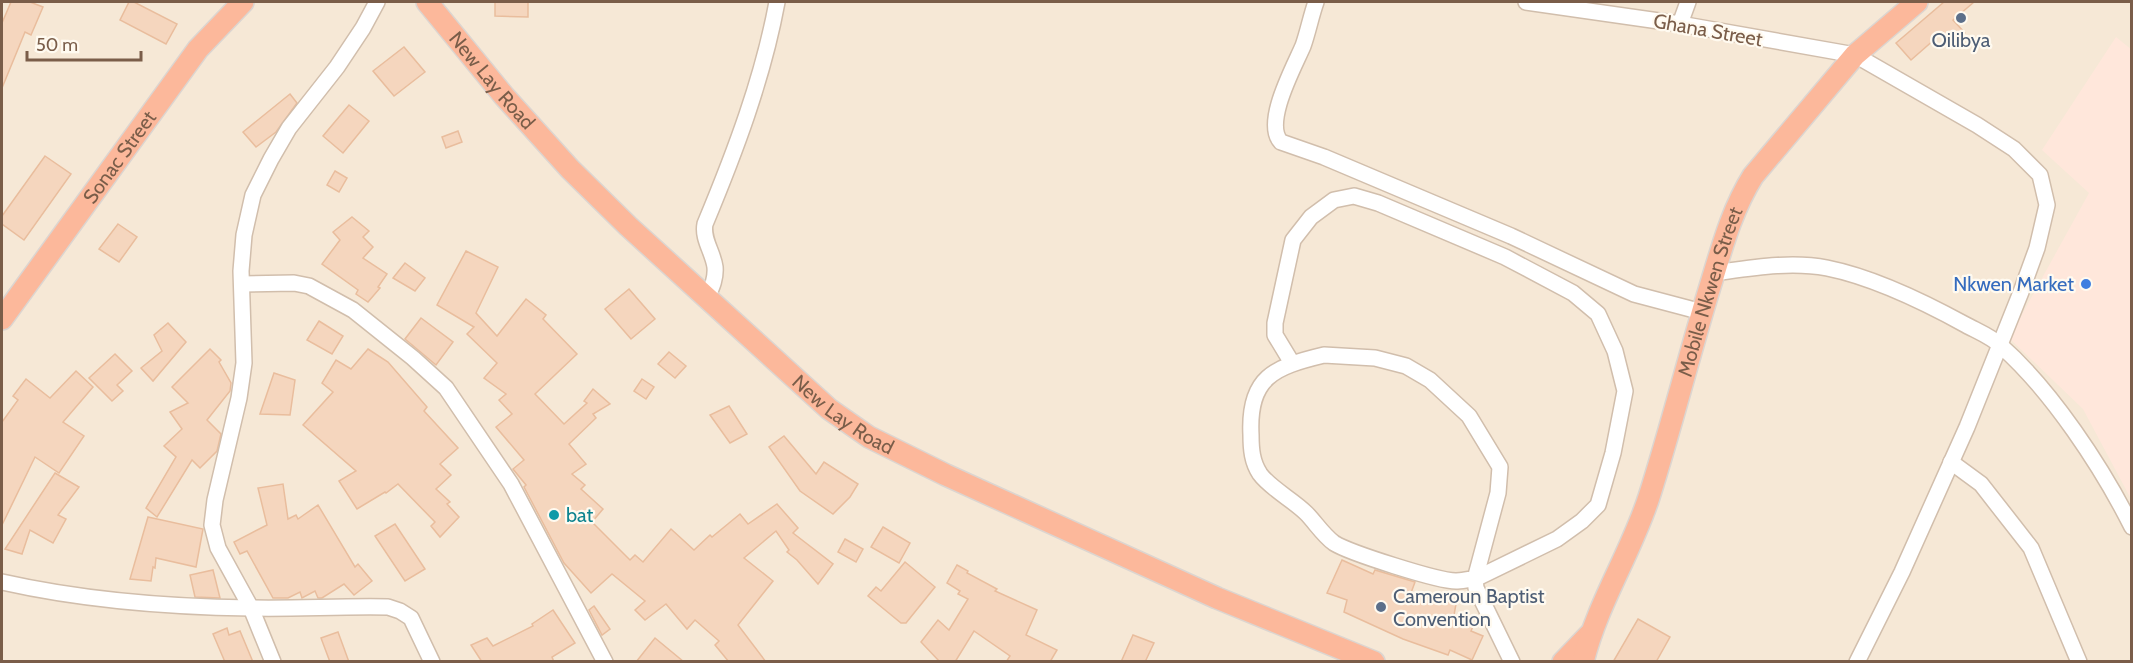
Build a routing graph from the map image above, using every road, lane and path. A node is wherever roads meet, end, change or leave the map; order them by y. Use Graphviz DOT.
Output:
graph roads {
  1 [pos="243,2"];
  2 [pos="377,2"];
  3 [pos="427,2"];
  4 [pos="777,2"];
  5 [pos="1316,2"];
  6 [pos="1526,2"];
  7 [pos="1688,2"];
  8 [pos="1917,2"];
  9 [pos="1680,24"];
  10 [pos="1855,56"];
  11 [pos="1714,273"];
  12 [pos="242,284"];
  13 [pos="708,296"];
  14 [pos="1702,312"];
  15 [pos="2,319"];
  16 [pos="2000,345"];
  17 [pos="1292,363"];
  18 [pos="1951,462"];
  19 [pos="2132,526"];
  20 [pos="1474,579"];
  21 [pos="2,582"];
  22 [pos="251,608"];
  23 [pos="1590,634"];
  24 [pos="1860,661"];
  25 [pos="273,662"];
  26 [pos="432,662"];
  27 [pos="604,662"];
  28 [pos="1374,662"];
  29 [pos="1512,662"];
  30 [pos="1563,662"];
  31 [pos="1583,662"];
  32 [pos="2079,662"];
  1 -- 15 [label="highway, Sonac Street"];
  2 -- 12 [label="street"];
  3 -- 13 [label="highway, New Lay Road"];
  4 -- 13 [label="street"];
  5 -- 14 [label="street"];
  6 -- 9 [label="street, Ghana Street"];
  7 -- 9 [label="street"];
  8 -- 10 [label="highway, Mobile Nkwen Street"];
  9 -- 10 [label="street, Ghana Street"];
  10 -- 11 [label="highway, Mobile Nkwen Street"];
  10 -- 16 [label="street, Ghana Street"];
  11 -- 14 [label="highway, Mobile Nkwen Street"];
  11 -- 16 [label="street"];
  12 -- 22 [label="street"];
  12 -- 27 [label="street"];
  13 -- 28 [label="highway, New Lay Road"];
  14 -- 23 [label="highway, Mobile Nkwen Street"];
  16 -- 18 [label="street, Ghana Street"];
  16 -- 19 [label="street"];
  17 -- 20 [label="street"];
  17 -- 20 [label="street"];
  17 -- 20 [label="street"];
  18 -- 24 [label="street, Ghana Street"];
  18 -- 32 [label="street"];
  20 -- 29 [label="street"];
  21 -- 22 [label="street"];
  22 -- 25 [label="street"];
  22 -- 26 [label="street"];
  23 -- 30 [label="highway"];
  23 -- 31 [label="highway"];
}
